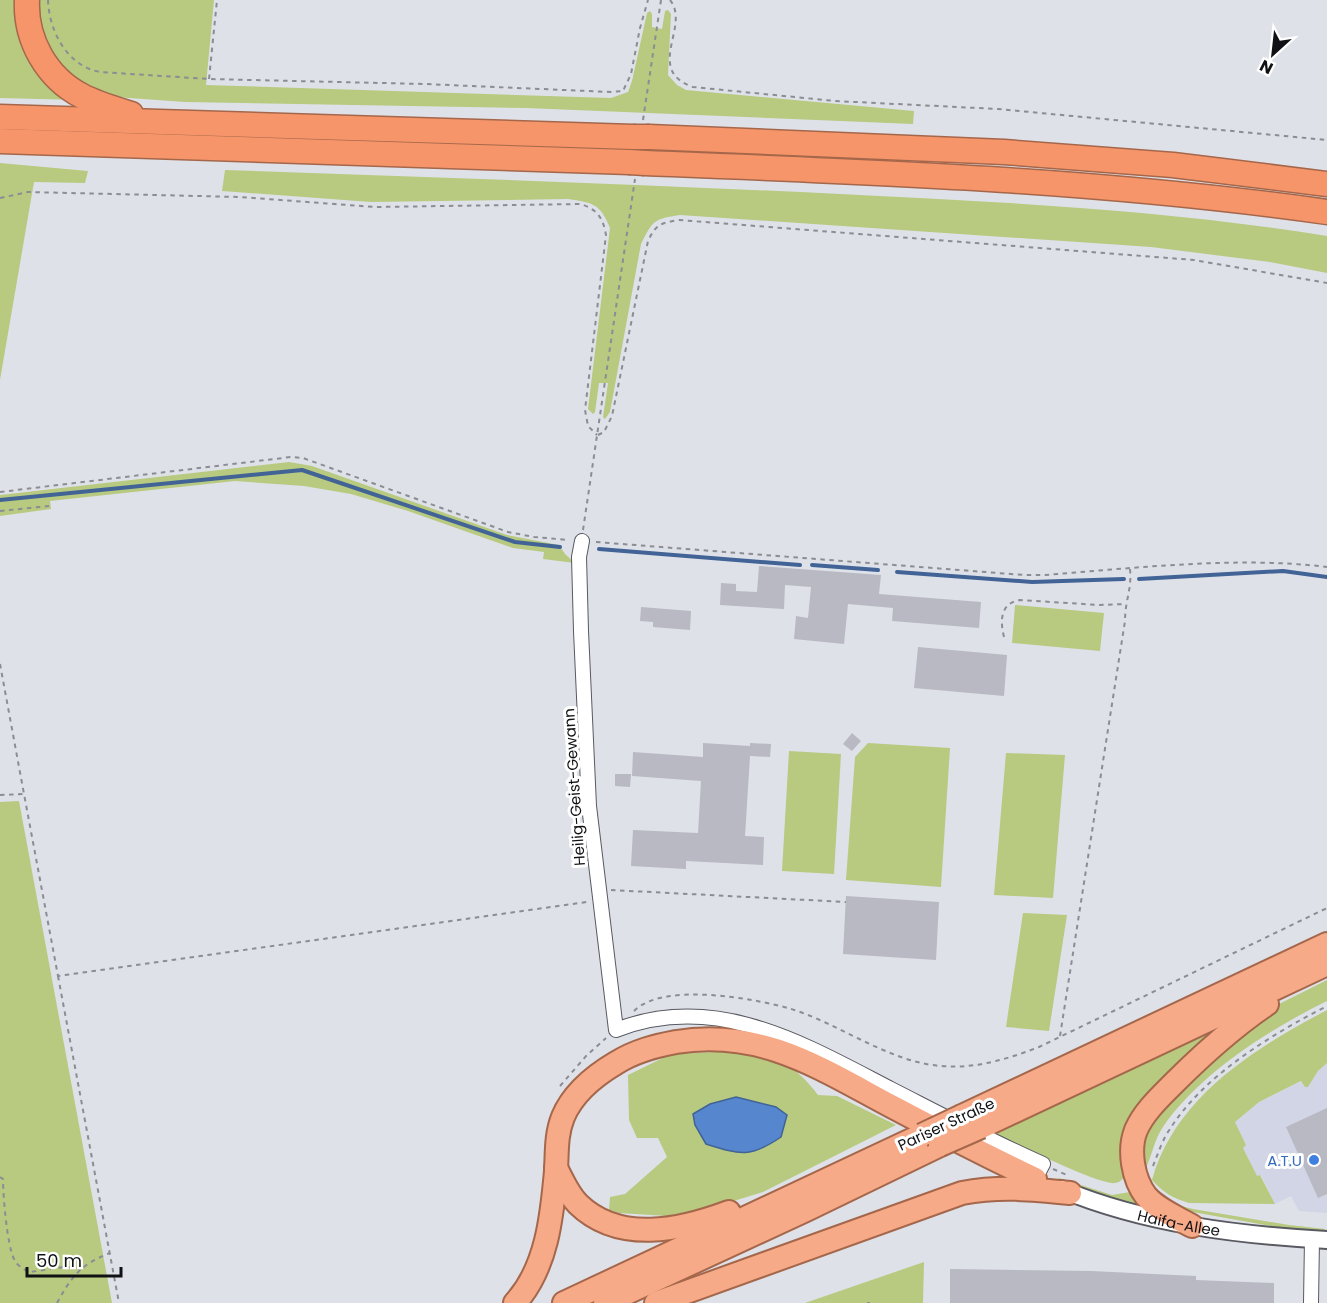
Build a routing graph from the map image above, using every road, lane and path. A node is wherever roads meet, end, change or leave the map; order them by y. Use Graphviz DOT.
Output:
graph roads {
  1 [pos="27,0"];
  2 [pos="48,0"];
  3 [pos="217,0"];
  4 [pos="648,0"];
  5 [pos="661,0"];
  6 [pos="670,0"];
  7 [pos="209,79"];
  8 [pos="0,117"];
  9 [pos="153,122"];
  10 [pos="641,134"];
  11 [pos="1327,140"];
  12 [pos="0,141"];
  13 [pos="637,165"];
  14 [pos="1327,184"];
  15 [pos="0,198"];
  16 [pos="1327,212"];
  17 [pos="1327,283"];
  18 [pos="598,435"];
  19 [pos="0,492"];
  20 [pos="49,506"];
  21 [pos="0,511"];
  22 [pos="582,541"];
  23 [pos="1327,567"];
  24 [pos="1130,569"];
  25 [pos="1125,604"];
  26 [pos="1004,637"];
  27 [pos="0,664"];
  28 [pos="24,794"];
  29 [pos="0,795"];
  30 [pos="600,895"];
  31 [pos="846,902"];
  32 [pos="1327,908"];
  33 [pos="1327,944"];
  34 [pos="1327,965"];
  35 [pos="58,976"];
  36 [pos="1327,1006"];
  37 [pos="616,1030"];
  38 [pos="1060,1036"];
  39 [pos="971,1121"];
  40 [pos="931,1140"];
  41 [pos="556,1168"];
  42 [pos="1039,1171"];
  43 [pos="0,1177"];
  44 [pos="825,1180"];
  45 [pos="1139,1184"];
  46 [pos="1071,1185"];
  47 [pos="1192,1226"];
  48 [pos="1319,1240"];
  49 [pos="110,1253"];
  50 [pos="81,1269"];
  51 [pos="57,1303"];
  52 [pos="119,1303"];
  53 [pos="515,1303"];
  54 [pos="564,1303"];
  55 [pos="605,1303"];
  56 [pos="656,1303"];
  57 [pos="1311,1303"];
  1 -- 9 [label="highway"];
  2 -- 7 [label="path"];
  3 -- 7 [label="path"];
  4 -- 7 [label="path"];
  5 -- 10 [label="path"];
  6 -- 11 [label="path"];
  8 -- 9 [label="highway"];
  9 -- 10 [label="highway"];
  10 -- 14 [label="highway"];
  12 -- 13 [label="highway"];
  13 -- 16 [label="highway"];
  13 -- 18 [label="path"];
  15 -- 18 [label="path"];
  17 -- 18 [label="path"];
  18 -- 22 [label="path"];
  19 -- 22 [label="path"];
  20 -- 21 [label="path"];
  22 -- 24 [label="path"];
  22 -- 30 [label="street, Heilig-Geist-Gewann"];
  23 -- 24 [label="path"];
  24 -- 25 [label="path"];
  25 -- 26 [label="path"];
  25 -- 38 [label="path"];
  27 -- 28 [label="path"];
  28 -- 29 [label="path"];
  28 -- 35 [label="path"];
  30 -- 31 [label="path"];
  30 -- 35 [label="path"];
  30 -- 37 [label="street, Heilig-Geist-Gewann"];
  32 -- 38 [label="path"];
  33 -- 39 [label="highway, Pariser Straße"];
  34 -- 39 [label="highway, Pariser Straße"];
  34 -- 45 [label="highway"];
  35 -- 49 [label="path"];
  36 -- 45 [label="path"];
  37 -- 38 [label="path"];
  37 -- 42 [label="street"];
  39 -- 40 [label="highway, Pariser Straße, bridge"];
  40 -- 44 [label="highway, Pariser Straße"];
  40 -- 55 [label="highway, Pariser Straße"];
  41 -- 42 [label="highway"];
  41 -- 44 [label="highway"];
  41 -- 53 [label="highway"];
  42 -- 46 [label="street, Haifa-Allee"];
  42 -- 46 [label="path"];
  43 -- 50 [label="path"];
  44 -- 54 [label="highway, Pariser Straße"];
  45 -- 47 [label="highway"];
  46 -- 47 [label="street, Haifa-Allee"];
  46 -- 56 [label="highway"];
  47 -- 48 [label="street, Haifa-Allee"];
  48 -- 57 [label="street"];
  49 -- 50 [label="path"];
  49 -- 52 [label="path"];
  50 -- 51 [label="path"];
}
